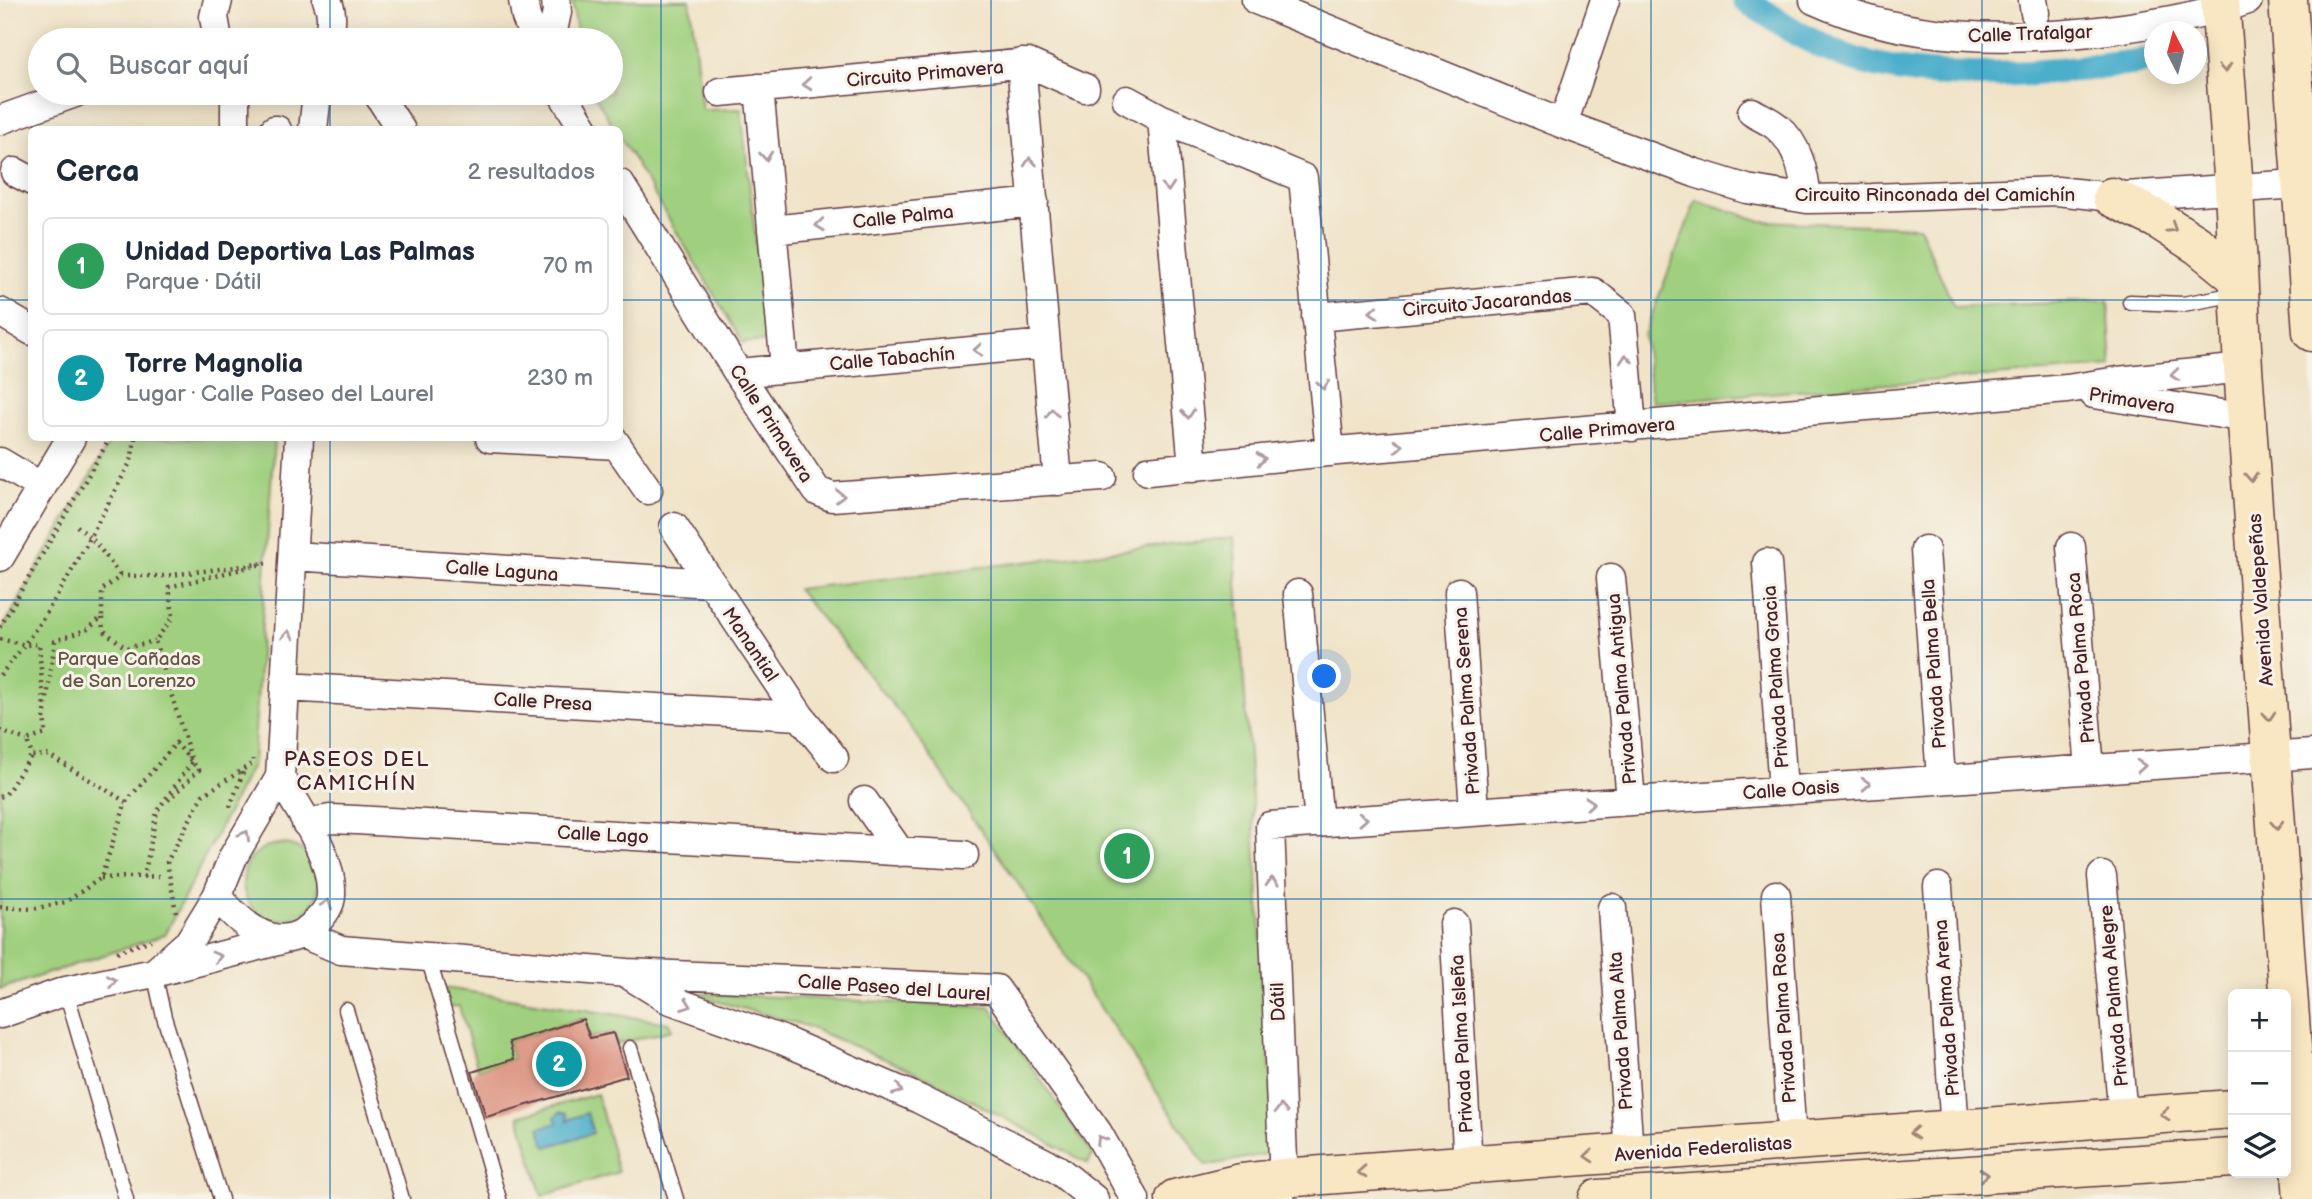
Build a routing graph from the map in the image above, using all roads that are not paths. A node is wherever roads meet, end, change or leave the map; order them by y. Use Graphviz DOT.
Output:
graph roads {
  1 [pos="218,0"];
  2 [pos="327,0"];
  3 [pos="523,0"];
  4 [pos="556,0"];
  5 [pos="1256,0"];
  6 [pos="1605,0"];
  7 [pos="1814,0"];
  8 [pos="2288,0"];
  9 [pos="2230,3"];
  10 [pos="216,28"];
  11 [pos="331,28"];
  12 [pos="530,28"];
  13 [pos="553,28"];
  14 [pos="1021,63"];
  15 [pos="760,88"];
  16 [pos="1085,88"];
  17 [pos="720,92"];
  18 [pos="1127,100"];
  19 [pos="42,105"];
  20 [pos="235,105"];
  21 [pos="316,105"];
  22 [pos="385,105"];
  23 [pos="569,105"];
  24 [pos="1752,113"];
  25 [pos="1162,119"];
  26 [pos="0,120"];
  27 [pos="1563,124"];
  28 [pos="234,126"];
  29 [pos="313,126"];
  30 [pos="398,126"];
  31 [pos="583,126"];
  32 [pos="2307,184"];
  33 [pos="623,189"];
  34 [pos="2234,189"];
  35 [pos="2112,197"];
  36 [pos="1807,199"];
  37 [pos="1034,202"];
  38 [pos="772,230"];
  39 [pos="2310,273"];
  40 [pos="2238,286"];
  41 [pos="2130,302"];
  42 [pos="0,312"];
  43 [pos="1316,317"];
  44 [pos="28,329"];
  45 [pos="2312,332"];
  46 [pos="1046,344"];
  47 [pos="785,368"];
  48 [pos="2243,369"];
  49 [pos="738,373"];
  50 [pos="2067,390"];
  51 [pos="2247,418"];
  52 [pos="1632,427"];
  53 [pos="69,441"];
  54 [pos="299,441"];
  55 [pos="615,441"];
  56 [pos="1330,452"];
  57 [pos="0,461"];
  58 [pos="1193,467"];
  59 [pos="1148,471"];
  60 [pos="1102,477"];
  61 [pos="1058,481"];
  62 [pos="42,487"];
  63 [pos="648,490"];
  64 [pos="674,527"];
  65 [pos="2071,547"];
  66 [pos="1925,550"];
  67 [pos="293,556"];
  68 [pos="0,557"];
  69 [pos="1768,563"];
  70 [pos="1611,578"];
  71 [pos="710,583"];
  72 [pos="1459,593"];
  73 [pos="1298,594"];
  74 [pos="285,687"];
  75 [pos="800,716"];
  76 [pos="2312,754"];
  77 [pos="2272,757"];
  78 [pos="834,758"];
  79 [pos="2090,769"];
  80 [pos="280,777"];
  81 [pos="1941,779"];
  82 [pos="1783,790"];
  83 [pos="1631,800"];
  84 [pos="864,801"];
  85 [pos="1474,810"];
  86 [pos="1319,822"];
  87 [pos="306,823"];
  88 [pos="1270,826"];
  89 [pos="900,852"];
  90 [pos="964,855"];
  91 [pos="2102,876"];
  92 [pos="1938,887"];
  93 [pos="1776,895"];
  94 [pos="217,897"];
  95 [pos="1612,908"];
  96 [pos="1454,924"];
  97 [pos="292,937"];
  98 [pos="428,957"];
  99 [pos="154,973"];
  100 [pos="627,973"];
  101 [pos="66,991"];
  102 [pos="346,1010"];
  103 [pos="0,1014"];
  104 [pos="630,1048"];
  105 [pos="2297,1105"];
  106 [pos="2228,1109"];
  107 [pos="2123,1117"];
  108 [pos="1955,1130"];
  109 [pos="1791,1141"];
  110 [pos="1629,1153"];
  111 [pos="2299,1154"];
  112 [pos="2228,1158"];
  113 [pos="1468,1164"];
  114 [pos="1281,1188"];
  115 [pos="126,1199"];
  116 [pos="221,1199"];
  117 [pos="402,1199"];
  118 [pos="499,1199"];
  119 [pos="676,1199"];
  120 [pos="1094,1199"];
  121 [pos="1135,1199"];
  122 [pos="1175,1199"];
  123 [pos="1598,1199"];
  124 [pos="2303,1199"];
  1 -- 10 [label="street"];
  2 -- 11 [label="street"];
  3 -- 12 [label="street"];
  4 -- 13 [label="street"];
  5 -- 27 [label="street, Circuito Rinconada del Camichín"];
  6 -- 27 [label="street"];
  7 -- 9 [label="street, Calle Trafalgar"];
  8 -- 32 [label="street"];
  9 -- 34 [label="street, Avenida Valdepeñas, one-way"];
  14 -- 15 [label="street, Circuito Primavera, one-way"];
  14 -- 16 [label="street, Circuito Primavera"];
  37 -- 14 [label="street, one-way"];
  15 -- 17 [label="street, Circuito Primavera"];
  15 -- 38 [label="street, one-way"];
  18 -- 25 [label="street"];
  19 -- 26 [label="street"];
  20 -- 28 [label="street"];
  21 -- 29 [label="street"];
  22 -- 30 [label="street"];
  23 -- 31 [label="street"];
  24 -- 36 [label="street"];
  25 -- 43 [label="street"];
  25 -- 58 [label="street, one-way"];
  27 -- 36 [label="street, Circuito Rinconada del Camichín"];
  32 -- 34 [label="street, Circuito Rinconada del Camichín"];
  32 -- 39 [label="street"];
  33 -- 49 [label="street, Calle Primavera"];
  34 -- 35 [label="street, Circuito Rinconada del Camichín"];
  34 -- 40 [label="street, Avenida Valdepeñas"];
  35 -- 36 [label="street, Circuito Rinconada del Camichín"];
  35 -- 40 [label="street, one-way"];
  37 -- 38 [label="street, Calle Palma, one-way"];
  37 -- 46 [label="street"];
  38 -- 47 [label="street"];
  39 -- 45 [label="street"];
  40 -- 41 [label="lane"];
  40 -- 48 [label="street, Avenida Valdepeñas"];
  42 -- 44 [label="street"];
  52 -- 43 [label="street, Circuito Jacarandas, one-way"];
  43 -- 56 [label="street, one-way"];
  46 -- 47 [label="street, Calle Tabachín, one-way"];
  61 -- 46 [label="street, one-way"];
  47 -- 49 [label="street, Calle Tabachín"];
  48 -- 50 [label="street, Primavera, one-way"];
  48 -- 51 [label="street, Avenida Valdepeñas"];
  49 -- 61 [label="street, Calle Primavera, one-way"];
  50 -- 51 [label="street, Primavera"];
  50 -- 52 [label="street, Calle Primavera"];
  51 -- 77 [label="street, Avenida Valdepeñas, one-way"];
  56 -- 52 [label="street, Calle Primavera, one-way"];
  53 -- 62 [label="street"];
  54 -- 67 [label="street"];
  55 -- 63 [label="street"];
  58 -- 56 [label="street, Calle Primavera, one-way"];
  57 -- 62 [label="street"];
  58 -- 59 [label="street, Calle Primavera"];
  60 -- 61 [label="street, Calle Primavera"];
  62 -- 68 [label="street"];
  64 -- 71 [label="street, Manantial"];
  65 -- 79 [label="street, Privada Palma Roca"];
  66 -- 81 [label="street, Privada Palma Bella"];
  67 -- 71 [label="street, Calle Laguna"];
  74 -- 67 [label="street, one-way"];
  69 -- 82 [label="street, Privada Palma Gracia"];
  70 -- 83 [label="street, Privada Palma Antigua"];
  71 -- 75 [label="street, Manantial"];
  72 -- 85 [label="street, Privada Palma Serena"];
  73 -- 86 [label="street"];
  74 -- 75 [label="street, Calle Presa"];
  74 -- 80 [label="street"];
  75 -- 78 [label="street, Manantial"];
  76 -- 77 [label="street, Calle Oasis"];
  79 -- 77 [label="street, Calle Oasis, one-way"];
  77 -- 105 [label="street, Avenida Valdepeñas, one-way"];
  79 -- 81 [label="street, Calle Oasis"];
  80 -- 87 [label="street"];
  94 -- 80 [label="street, one-way"];
  82 -- 81 [label="street, Calle Oasis, one-way"];
  82 -- 83 [label="street, Calle Oasis"];
  85 -- 83 [label="street, Calle Oasis, one-way"];
  84 -- 89 [label="street"];
  86 -- 85 [label="street, Calle Oasis, one-way"];
  86 -- 88 [label="street, Calle Oasis"];
  87 -- 89 [label="street, Calle Lago"];
  97 -- 87 [label="street, one-way"];
  114 -- 88 [label="street, Dátil, one-way"];
  89 -- 90 [label="street, Calle Lago"];
  91 -- 107 [label="street, Privada Palma Alegre"];
  92 -- 108 [label="street, Privada Palma Arena"];
  93 -- 109 [label="street, Privada Palma Rosa"];
  94 -- 97 [label="street, Calle Paseo del Laurel"];
  94 -- 99 [label="street"];
  95 -- 110 [label="street, Privada Palma Alta"];
  96 -- 113 [label="street, Privada Palma Isleña"];
  97 -- 98 [label="street, Calle Paseo del Laurel"];
  99 -- 97 [label="street, one-way"];
  98 -- 100 [label="street, Calle Paseo del Laurel"];
  98 -- 118 [label="lane"];
  101 -- 99 [label="street, one-way"];
  99 -- 116 [label="lane"];
  100 -- 120 [label="street, Calle Paseo del Laurel, one-way"];
  121 -- 100 [label="street, Calle Paseo del Laurel, one-way"];
  101 -- 103 [label="street"];
  101 -- 115 [label="lane"];
  102 -- 117 [label="lane"];
  104 -- 119 [label="lane"];
  105 -- 111 [label="street, Avenida Valdepeñas"];
  106 -- 107 [label="street, Avenida Federalistas, one-way"];
  107 -- 108 [label="street, Avenida Federalistas"];
  108 -- 109 [label="street, Avenida Federalistas, one-way"];
  109 -- 110 [label="street, Avenida Federalistas"];
  110 -- 113 [label="street, Avenida Federalistas, one-way"];
  111 -- 124 [label="street, Avenida Valdepeñas"];
  123 -- 112 [label="street, one-way"];
  113 -- 114 [label="street, Avenida Federalistas, one-way"];
  114 -- 122 [label="street, Avenida Federalistas"];
}
